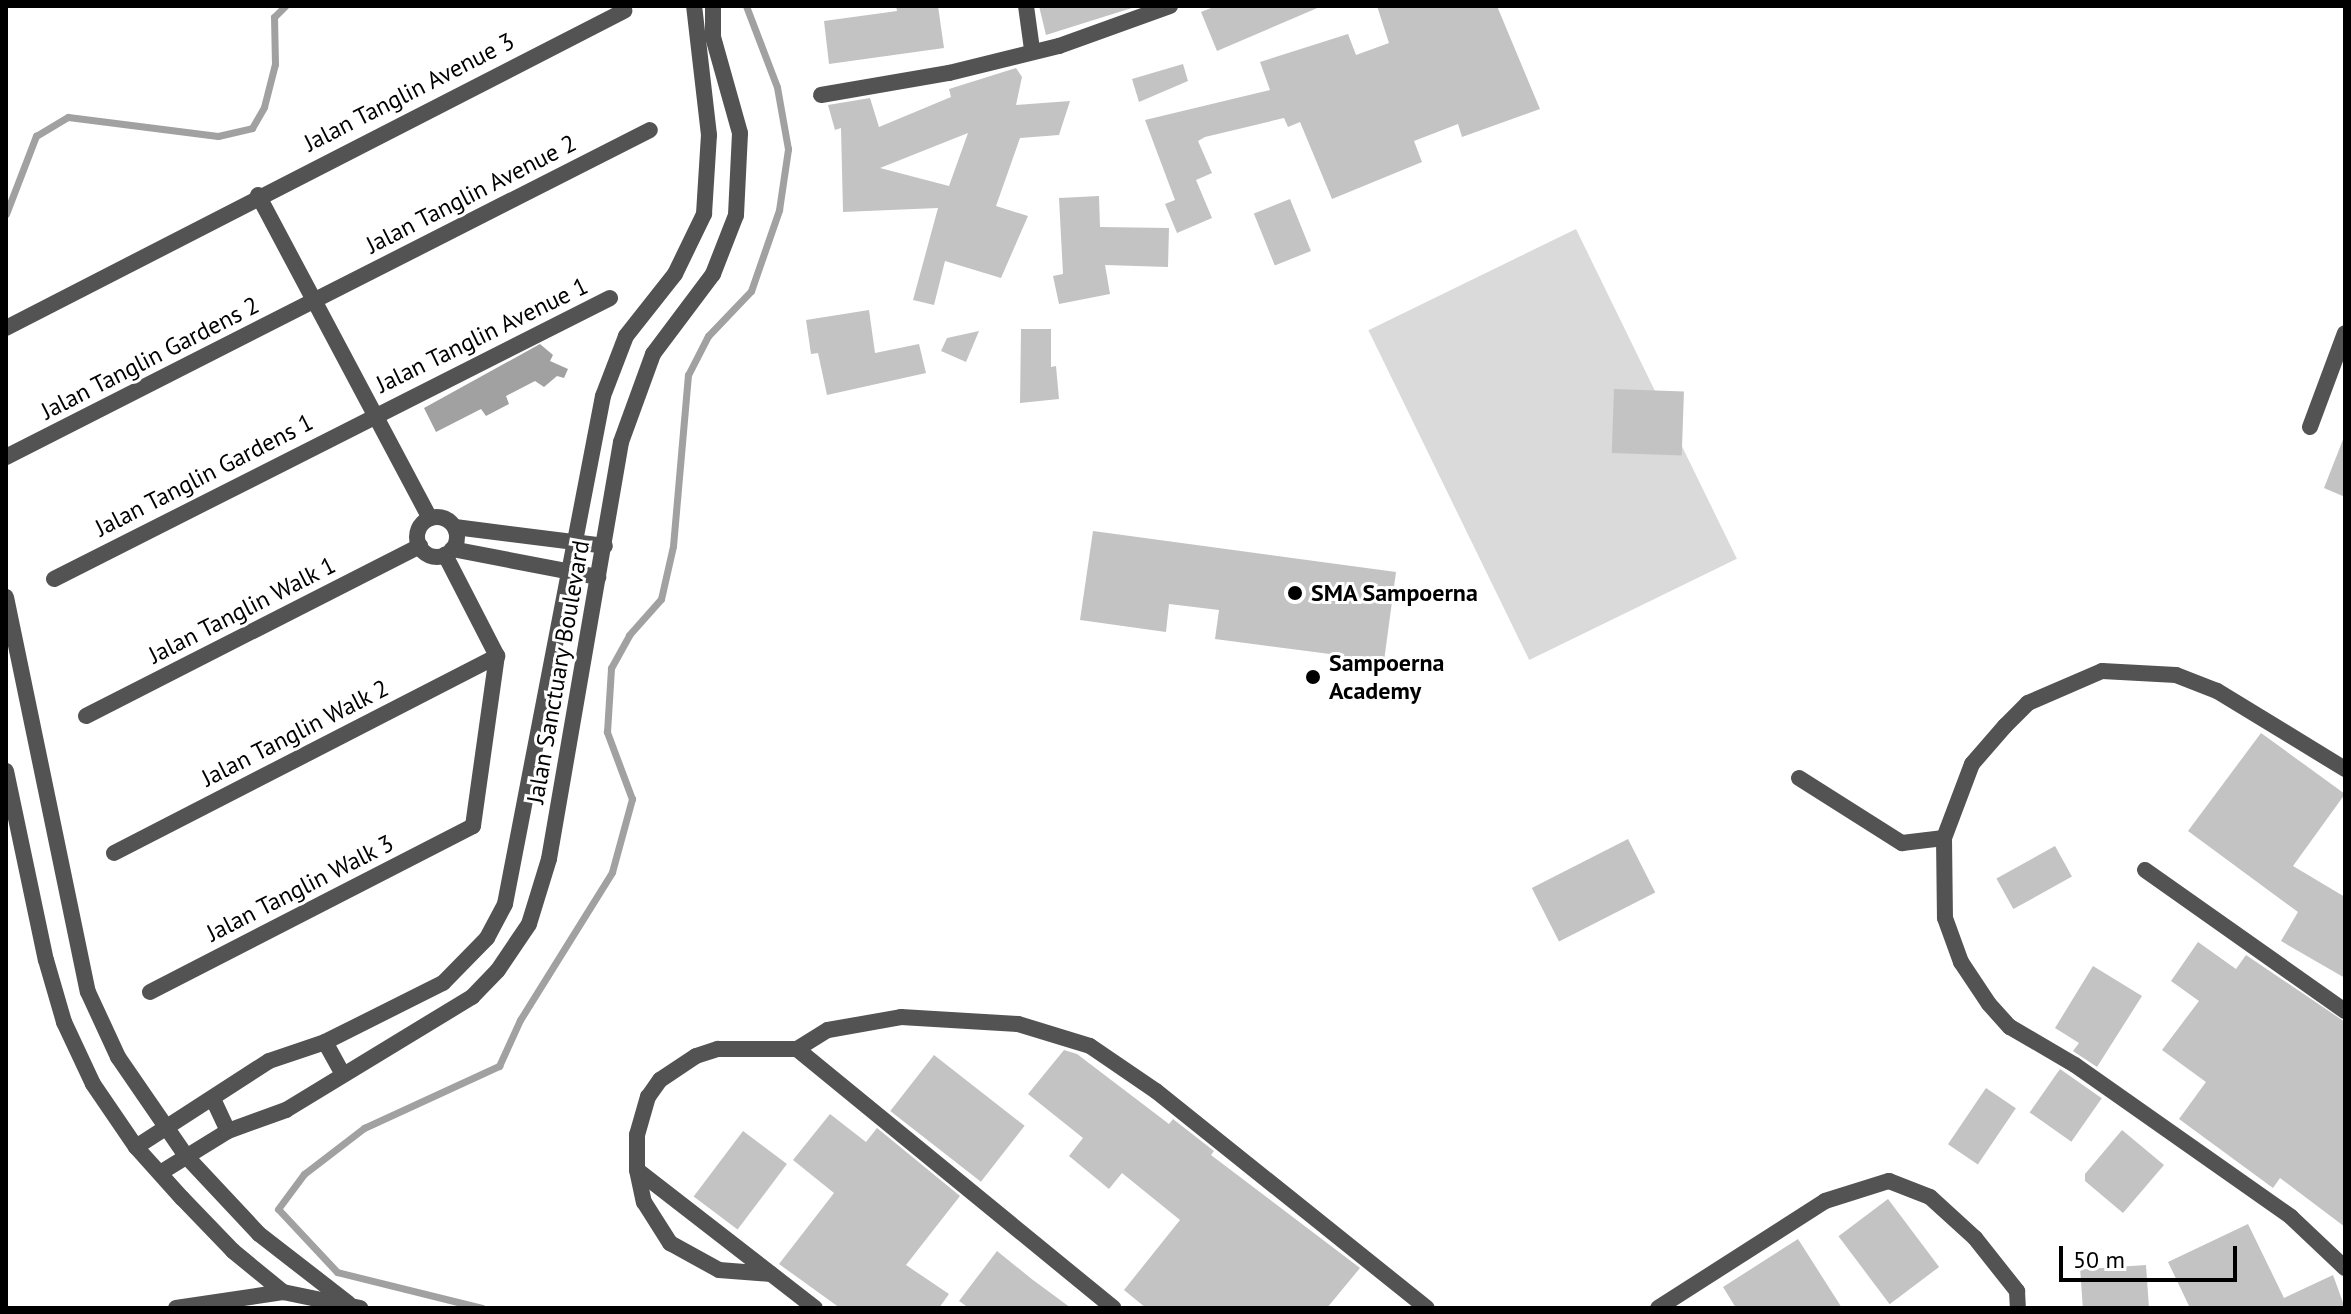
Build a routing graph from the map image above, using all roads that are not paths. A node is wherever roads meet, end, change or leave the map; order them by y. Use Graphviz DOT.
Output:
graph roads {
  1 [pos="694,6"];
  2 [pos="713,6"];
  3 [pos="1026,6"];
  4 [pos="1170,6"];
  5 [pos="624,11"];
  6 [pos="1032,49"];
  7 [pos="821,95"];
  8 [pos="650,130"];
  9 [pos="258,195"];
  10 [pos="610,298"];
  11 [pos="315,301"];
  12 [pos="6,328"];
  13 [pos="2345,333"];
  14 [pos="375,415"];
  15 [pos="2310,427"];
  16 [pos="6,457"];
  17 [pos="430,518"];
  18 [pos="455,527"];
  19 [pos="575,542"];
  20 [pos="420,546"];
  21 [pos="605,546"];
  22 [pos="449,552"];
  23 [pos="569,572"];
  24 [pos="598,577"];
  25 [pos="54,579"];
  26 [pos="6,597"];
  27 [pos="497,656"];
  28 [pos="86,716"];
  29 [pos="2345,769"];
  30 [pos="6,771"];
  31 [pos="1799,778"];
  32 [pos="1944,838"];
  33 [pos="114,853"];
  34 [pos="2145,870"];
  35 [pos="150,992"];
  36 [pos="2345,1011"];
  37 [pos="325,1042"];
  38 [pos="797,1049"];
  39 [pos="342,1073"];
  40 [pos="213,1099"];
  41 [pos="166,1130"];
  42 [pos="228,1131"];
  43 [pos="136,1147"];
  44 [pos="186,1156"];
  45 [pos="637,1170"];
  46 [pos="160,1173"];
  47 [pos="2345,1268"];
  48 [pos="771,1274"];
  49 [pos="283,1292"];
  50 [pos="354,1306"];
  51 [pos="176,1308"];
  52 [pos="815,1308"];
  53 [pos="1114,1308"];
  54 [pos="1427,1308"];
  55 [pos="1658,1308"];
  56 [pos="2018,1308"];
  1 -- 19 [label="street, Jalan Sanctuary Boulevard"];
  2 -- 21 [label="street, Jalan Sanctuary Boulevard"];
  3 -- 6 [label="street"];
  4 -- 6 [label="street"];
  5 -- 9 [label="street, Jalan Tanglin Avenue 3"];
  6 -- 7 [label="street"];
  8 -- 11 [label="street, Jalan Tanglin Avenue 2"];
  9 -- 11 [label="street"];
  9 -- 12 [label="street, Jalan Tanglin Avenue 3"];
  10 -- 14 [label="street, Jalan Tanglin Avenue 1"];
  11 -- 14 [label="street"];
  11 -- 16 [label="street, Jalan Tanglin Gardens 2"];
  13 -- 15 [label="street"];
  14 -- 17 [label="street"];
  14 -- 25 [label="street, Jalan Tanglin Gardens 1"];
  17 -- 18 [label="street"];
  17 -- 20 [label="street"];
  18 -- 19 [label="street"];
  18 -- 22 [label="street"];
  19 -- 21 [label="street"];
  19 -- 23 [label="street, Jalan Sanctuary Boulevard"];
  20 -- 22 [label="street"];
  20 -- 28 [label="street, Jalan Tanglin Walk 1"];
  21 -- 24 [label="street, Jalan Sanctuary Boulevard"];
  22 -- 23 [label="street"];
  22 -- 27 [label="street"];
  23 -- 24 [label="street"];
  23 -- 37 [label="street, Jalan Sanctuary Boulevard"];
  24 -- 39 [label="street, Jalan Sanctuary Boulevard"];
  26 -- 41 [label="street"];
  27 -- 33 [label="street, Jalan Tanglin Walk 2"];
  27 -- 35 [label="street, Jalan Tanglin Walk 3"];
  29 -- 32 [label="street"];
  30 -- 43 [label="street"];
  31 -- 32 [label="street"];
  32 -- 47 [label="street"];
  34 -- 36 [label="street"];
  37 -- 39 [label="street"];
  37 -- 40 [label="street, Jalan Sanctuary Boulevard"];
  38 -- 45 [label="street"];
  38 -- 53 [label="street"];
  38 -- 54 [label="street"];
  39 -- 42 [label="street, Jalan Sanctuary Boulevard"];
  40 -- 41 [label="street, Jalan Sanctuary Boulevard"];
  40 -- 42 [label="street"];
  41 -- 43 [label="street, Jalan Sanctuary Boulevard"];
  41 -- 44 [label="street"];
  42 -- 44 [label="street, Jalan Sanctuary Boulevard"];
  43 -- 46 [label="street"];
  44 -- 46 [label="street, Jalan Sanctuary Boulevard"];
  44 -- 50 [label="street"];
  45 -- 48 [label="street"];
  45 -- 48 [label="street"];
  46 -- 49 [label="street"];
  48 -- 52 [label="street"];
  49 -- 50 [label="street"];
  49 -- 51 [label="street"];
  55 -- 56 [label="street"];
}
